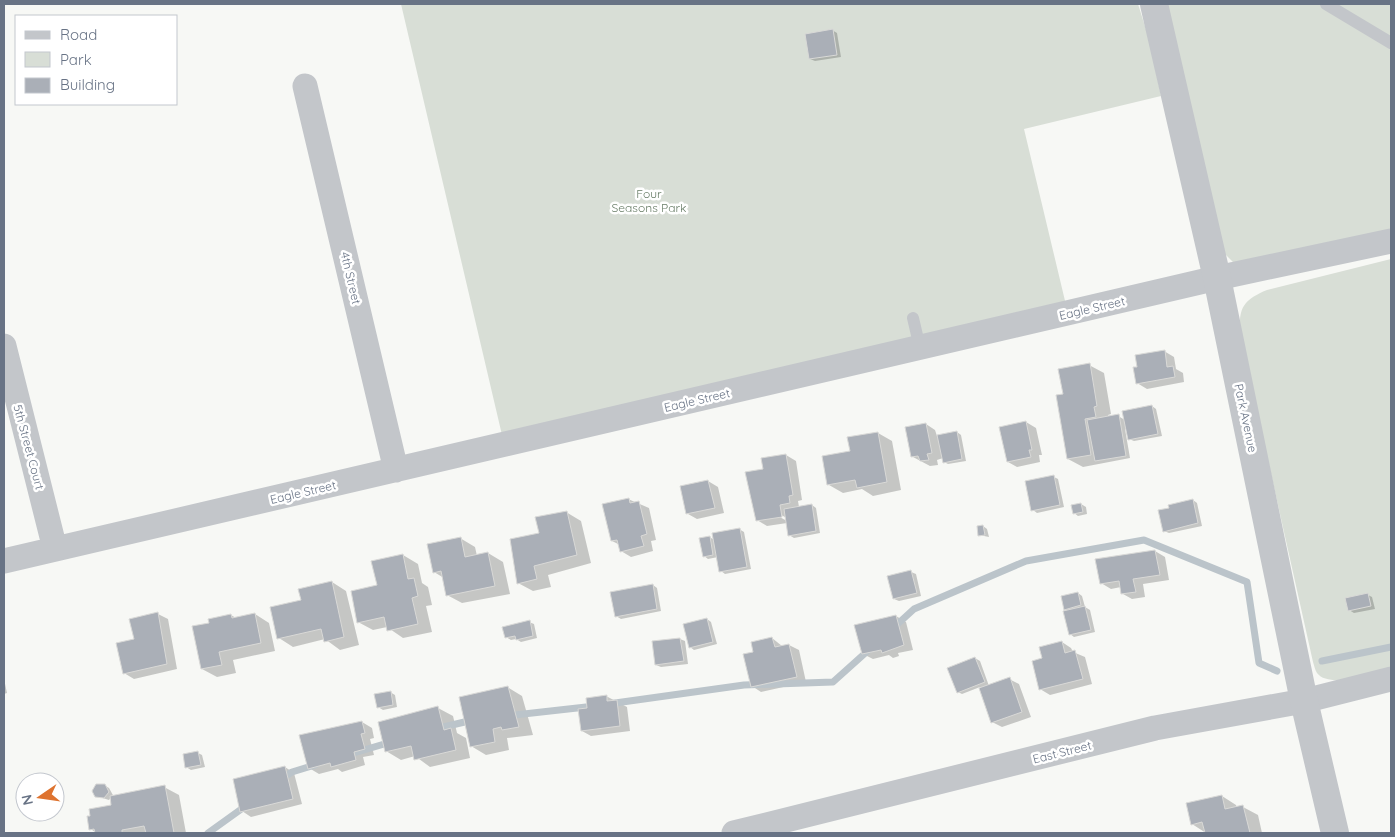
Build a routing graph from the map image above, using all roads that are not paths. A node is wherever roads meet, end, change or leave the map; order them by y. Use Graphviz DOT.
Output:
graph roads {
  1 [pos="1154,4"];
  2 [pos="1326,4"];
  3 [pos="1391,43"];
  4 [pos="305,86"];
  5 [pos="1391,241"];
  6 [pos="1217,278"];
  7 [pos="913,318"];
  8 [pos="4,346"];
  9 [pos="920,348"];
  10 [pos="396,470"];
  11 [pos="55,549"];
  12 [pos="4,561"];
  13 [pos="1391,679"];
  14 [pos="1304,701"];
  15 [pos="783,828"];
  16 [pos="734,833"];
  17 [pos="1335,833"];
  1 -- 6 [label="street, Park Avenue"];
  2 -- 3 [label="lane"];
  4 -- 10 [label="street, 4th Street"];
  5 -- 6 [label="street, Eagle Street"];
  6 -- 9 [label="street, Eagle Street"];
  6 -- 14 [label="street, Park Avenue"];
  7 -- 9 [label="lane"];
  8 -- 11 [label="street, 5th Street Court"];
  9 -- 10 [label="street, Eagle Street"];
  10 -- 11 [label="street, Eagle Street"];
  11 -- 12 [label="street, Eagle Street"];
  13 -- 14 [label="street, East Street"];
  14 -- 15 [label="street, East Street"];
  14 -- 17 [label="street, Park Avenue"];
  15 -- 16 [label="street, East Street"];
}
